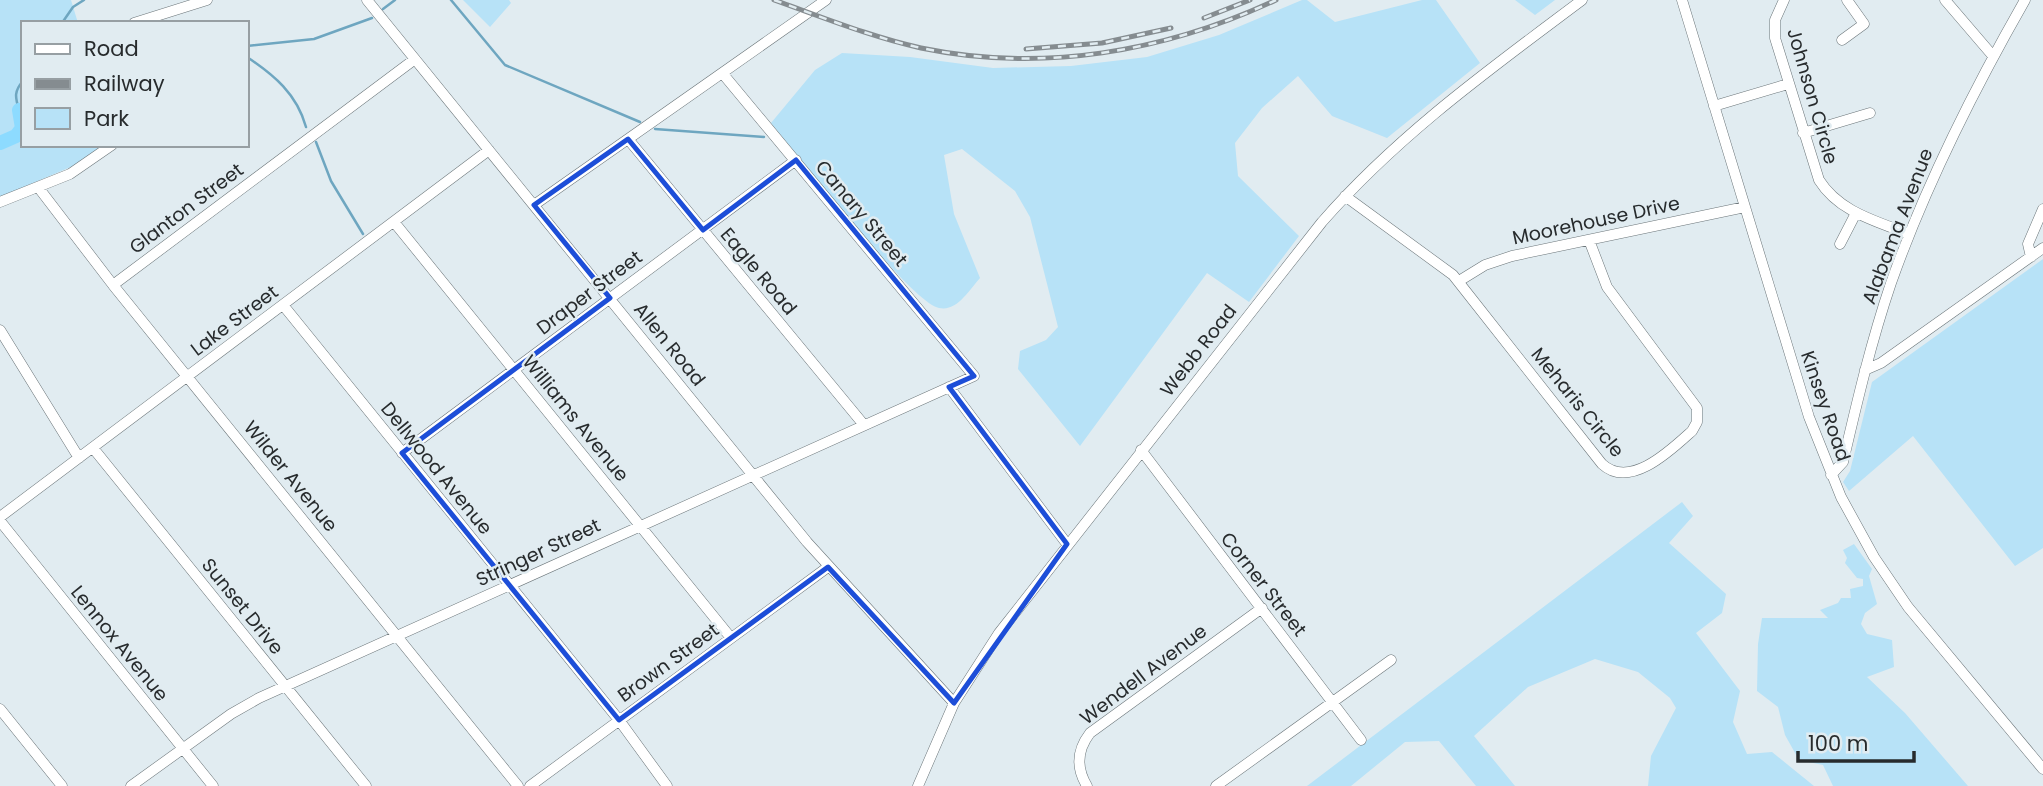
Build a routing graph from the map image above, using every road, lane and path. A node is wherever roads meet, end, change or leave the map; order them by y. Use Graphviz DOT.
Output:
graph roads {
  1 [pos="207,0"];
  2 [pos="367,0"];
  3 [pos="826,0"];
  4 [pos="1581,0"];
  5 [pos="1682,0"];
  6 [pos="1784,0"];
  7 [pos="1847,0"];
  8 [pos="1945,0"];
  9 [pos="2025,0"];
  10 [pos="140,21"];
  11 [pos="1842,40"];
  12 [pos="1993,56"];
  13 [pos="415,59"];
  14 [pos="723,74"];
  15 [pos="1788,84"];
  16 [pos="1714,106"];
  17 [pos="1870,113"];
  18 [pos="1803,133"];
  19 [pos="628,139"];
  20 [pos="109,147"];
  21 [pos="489,150"];
  22 [pos="796,160"];
  23 [pos="38,187"];
  24 [pos="1345,196"];
  25 [pos="0,202"];
  26 [pos="534,205"];
  27 [pos="1745,207"];
  28 [pos="2043,209"];
  29 [pos="1856,213"];
  30 [pos="394,222"];
  31 [pos="702,230"];
  32 [pos="1909,234"];
  33 [pos="1589,240"];
  34 [pos="1840,243"];
  35 [pos="2043,248"];
  36 [pos="2031,257"];
  37 [pos="1459,281"];
  38 [pos="113,285"];
  39 [pos="610,298"];
  40 [pos="283,305"];
  41 [pos="0,330"];
  42 [pos="514,370"];
  43 [pos="1865,370"];
  44 [pos="188,376"];
  45 [pos="974,376"];
  46 [pos="949,387"];
  47 [pos="864,425"];
  48 [pos="93,447"];
  49 [pos="1141,450"];
  50 [pos="402,453"];
  51 [pos="79,458"];
  52 [pos="753,475"];
  53 [pos="1831,475"];
  54 [pos="0,519"];
  55 [pos="640,524"];
  56 [pos="1067,544"];
  57 [pos="828,567"];
  58 [pos="509,584"];
  59 [pos="1262,608"];
  60 [pos="397,635"];
  61 [pos="731,638"];
  62 [pos="1391,660"];
  63 [pos="285,687"];
  64 [pos="1332,702"];
  65 [pos="954,704"];
  66 [pos="0,709"];
  67 [pos="619,720"];
  68 [pos="1361,740"];
  69 [pos="183,748"];
  70 [pos="2043,769"];
  71 [pos="922,785"];
  72 [pos="62,786"];
  73 [pos="131,786"];
  74 [pos="213,786"];
  75 [pos="366,786"];
  76 [pos="518,786"];
  77 [pos="530,786"];
  78 [pos="667,786"];
  79 [pos="1087,786"];
  80 [pos="1216,786"];
  1 -- 10 [label="street"];
  2 -- 13 [label="street, Allen Road"];
  3 -- 14 [label="street"];
  4 -- 24 [label="street, Webb Road"];
  5 -- 16 [label="street, Kinsey Road"];
  6 -- 15 [label="street, Johnson Circle"];
  7 -- 11 [label="street"];
  8 -- 12 [label="street"];
  9 -- 12 [label="street, Alabama Avenue"];
  12 -- 32 [label="street, Alabama Avenue"];
  13 -- 21 [label="street, Allen Road"];
  13 -- 38 [label="street, Glanton Street"];
  14 -- 19 [label="street"];
  14 -- 22 [label="street, Canary Street"];
  15 -- 16 [label="street"];
  15 -- 18 [label="street, Johnson Circle"];
  16 -- 27 [label="street, Kinsey Road"];
  17 -- 18 [label="street"];
  18 -- 29 [label="street, Johnson Circle"];
  19 -- 26 [label="street"];
  19 -- 31 [label="street, Eagle Road"];
  20 -- 23 [label="street"];
  21 -- 26 [label="street, Allen Road"];
  21 -- 30 [label="street, Lake Street"];
  22 -- 31 [label="street, Draper Street"];
  22 -- 45 [label="street, Canary Street"];
  23 -- 25 [label="street"];
  23 -- 38 [label="street, Wilder Avenue"];
  24 -- 37 [label="street, Meharis Circle"];
  24 -- 49 [label="street, Webb Road"];
  26 -- 39 [label="street, Allen Road"];
  27 -- 33 [label="street, Moorehouse Drive"];
  27 -- 53 [label="street, Kinsey Road"];
  28 -- 36 [label="street"];
  29 -- 32 [label="street, Johnson Circle"];
  29 -- 34 [label="street"];
  30 -- 40 [label="street, Lake Street"];
  30 -- 42 [label="street, Williams Avenue"];
  31 -- 39 [label="street, Draper Street"];
  31 -- 47 [label="street, Eagle Road"];
  32 -- 43 [label="street, Alabama Avenue"];
  33 -- 37 [label="street, Moorehouse Drive"];
  33 -- 37 [label="street, Meharis Circle"];
  35 -- 36 [label="street"];
  36 -- 43 [label="street"];
  38 -- 44 [label="street, Wilder Avenue"];
  39 -- 42 [label="street, Draper Street"];
  39 -- 52 [label="street, Allen Road"];
  40 -- 44 [label="street, Lake Street"];
  40 -- 50 [label="street, Dellwood Avenue"];
  41 -- 51 [label="street"];
  42 -- 50 [label="street, Draper Street"];
  42 -- 55 [label="street, Williams Avenue"];
  43 -- 53 [label="street, Alabama Avenue"];
  44 -- 48 [label="street, Lake Street"];
  44 -- 60 [label="street, Wilder Avenue"];
  45 -- 46 [label="street, Stringer Street"];
  46 -- 47 [label="street, Stringer Street"];
  46 -- 56 [label="street"];
  47 -- 52 [label="street, Stringer Street"];
  48 -- 51 [label="street, Lake Street"];
  48 -- 63 [label="street, Sunset Drive"];
  49 -- 56 [label="street, Webb Road"];
  49 -- 59 [label="street, Corner Street"];
  50 -- 58 [label="street, Dellwood Avenue"];
  51 -- 54 [label="street, Lake Street"];
  52 -- 55 [label="street, Stringer Street"];
  52 -- 57 [label="street, Allen Road"];
  53 -- 70 [label="street, Kinsey Road"];
  54 -- 69 [label="street, Lennox Avenue"];
  55 -- 58 [label="street, Stringer Street"];
  55 -- 61 [label="street, Williams Avenue"];
  56 -- 65 [label="street, Webb Road"];
  57 -- 61 [label="street, Brown Street"];
  57 -- 65 [label="street, Allen Road"];
  58 -- 60 [label="street, Stringer Street"];
  58 -- 67 [label="street, Dellwood Avenue"];
  59 -- 64 [label="street, Corner Street"];
  59 -- 79 [label="street, Wendell Avenue"];
  60 -- 63 [label="street, Stringer Street"];
  60 -- 76 [label="street, Wilder Avenue"];
  61 -- 67 [label="street, Brown Street"];
  62 -- 64 [label="street"];
  63 -- 69 [label="street, Stringer Street"];
  63 -- 75 [label="street, Sunset Drive"];
  64 -- 68 [label="street, Corner Street"];
  64 -- 80 [label="street"];
  65 -- 71 [label="street, Webb Road"];
  66 -- 72 [label="street"];
  67 -- 77 [label="street, Brown Street"];
  67 -- 78 [label="street, Dellwood Avenue"];
  69 -- 73 [label="street, Stringer Street"];
  69 -- 74 [label="street, Lennox Avenue"];
}
